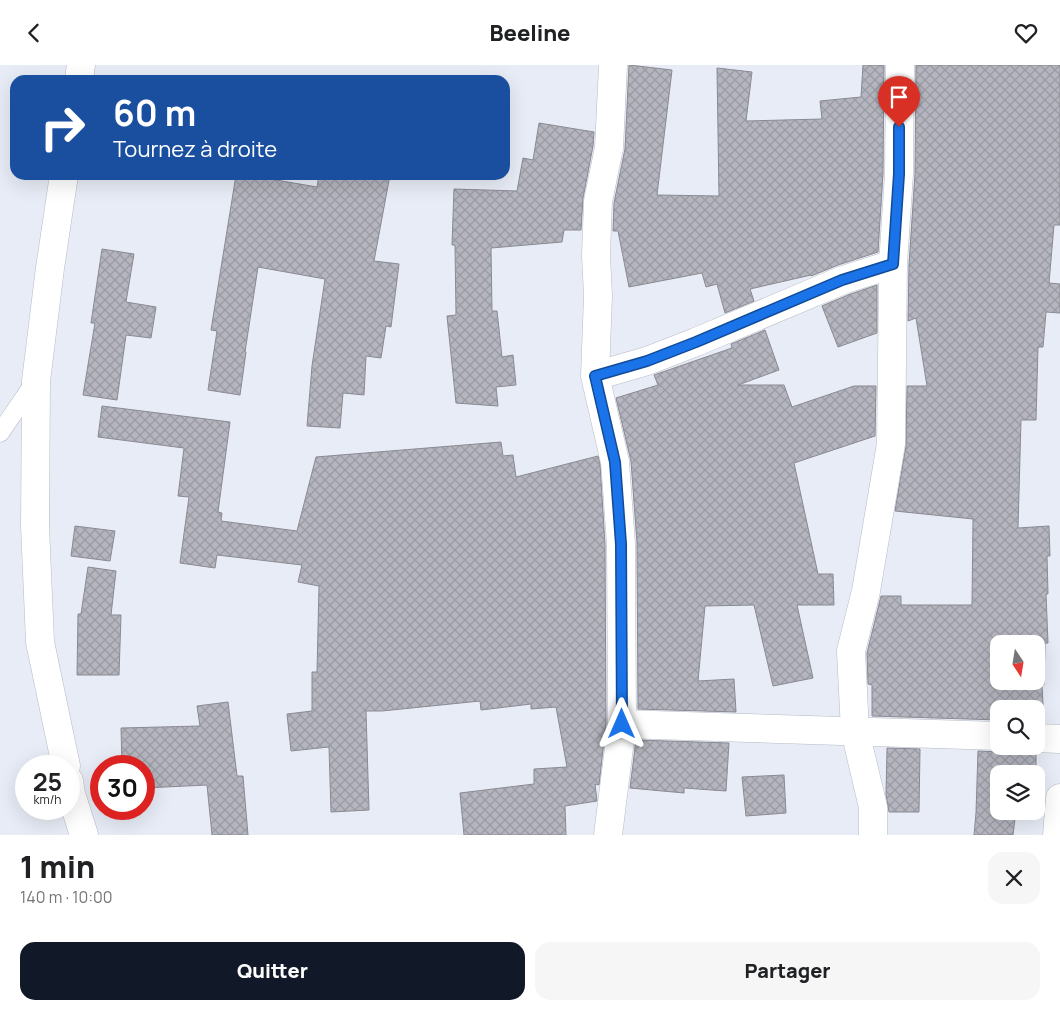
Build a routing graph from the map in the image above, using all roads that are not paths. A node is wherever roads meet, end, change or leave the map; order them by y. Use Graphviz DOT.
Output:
graph roads {
  1 [pos="613,65"];
  2 [pos="900,65"];
  3 [pos="63,180"];
  4 [pos="893,264"];
  5 [pos="595,376"];
  6 [pos="36,381"];
  7 [pos="0,433"];
  8 [pos="622,724"];
  9 [pos="856,731"];
  10 [pos="990,736"];
  11 [pos="1045,738"];
  12 [pos="1060,739"];
  13 [pos="64,755"];
  14 [pos="1060,798"];
  15 [pos="79,820"];
  16 [pos="84,835"];
  17 [pos="608,835"];
  18 [pos="873,835"];
  19 [pos="1057,835"];
  1 -- 5 [label="street"];
  2 -- 4 [label="street"];
  3 -- 6 [label="street"];
  4 -- 5 [label="street"];
  4 -- 9 [label="street"];
  5 -- 8 [label="street"];
  6 -- 7 [label="lane"];
  6 -- 13 [label="street"];
  8 -- 9 [label="street"];
  8 -- 17 [label="street"];
  9 -- 10 [label="street"];
  9 -- 18 [label="street"];
  11 -- 12 [label="street"];
  14 -- 19 [label="street"];
  15 -- 16 [label="street"];
}
